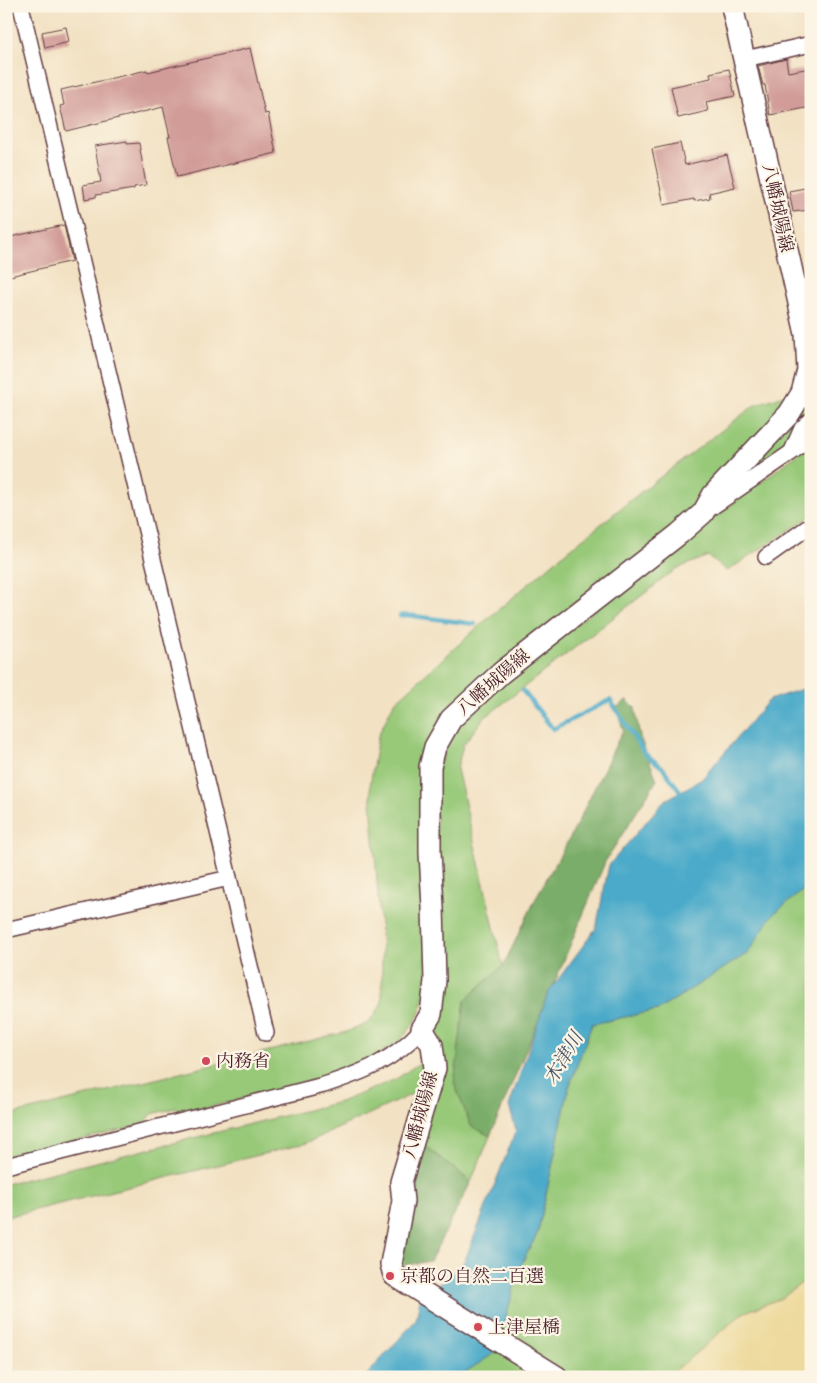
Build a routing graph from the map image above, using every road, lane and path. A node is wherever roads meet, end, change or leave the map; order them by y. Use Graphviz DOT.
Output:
graph roads {
  1 [pos="22,6"];
  2 [pos="735,7"];
  3 [pos="811,44"];
  4 [pos="745,59"];
  5 [pos="811,420"];
  6 [pos="811,437"];
  7 [pos="792,452"];
  8 [pos="703,513"];
  9 [pos="811,525"];
  10 [pos="766,557"];
  11 [pos="230,878"];
  12 [pos="6,930"];
  13 [pos="422,1030"];
  14 [pos="266,1033"];
  15 [pos="6,1166"];
  16 [pos="557,1377"];
  1 -- 11 [label="street"];
  2 -- 4 [label="main road, 八幡城陽線"];
  3 -- 4 [label="street"];
  4 -- 8 [label="main road, 八幡城陽線"];
  5 -- 7 [label="street"];
  6 -- 7 [label="street"];
  7 -- 8 [label="street"];
  8 -- 13 [label="main road, 八幡城陽線"];
  9 -- 10 [label="street"];
  11 -- 12 [label="street"];
  11 -- 14 [label="street"];
  13 -- 15 [label="street"];
  13 -- 16 [label="main road, 八幡城陽線"];
}
